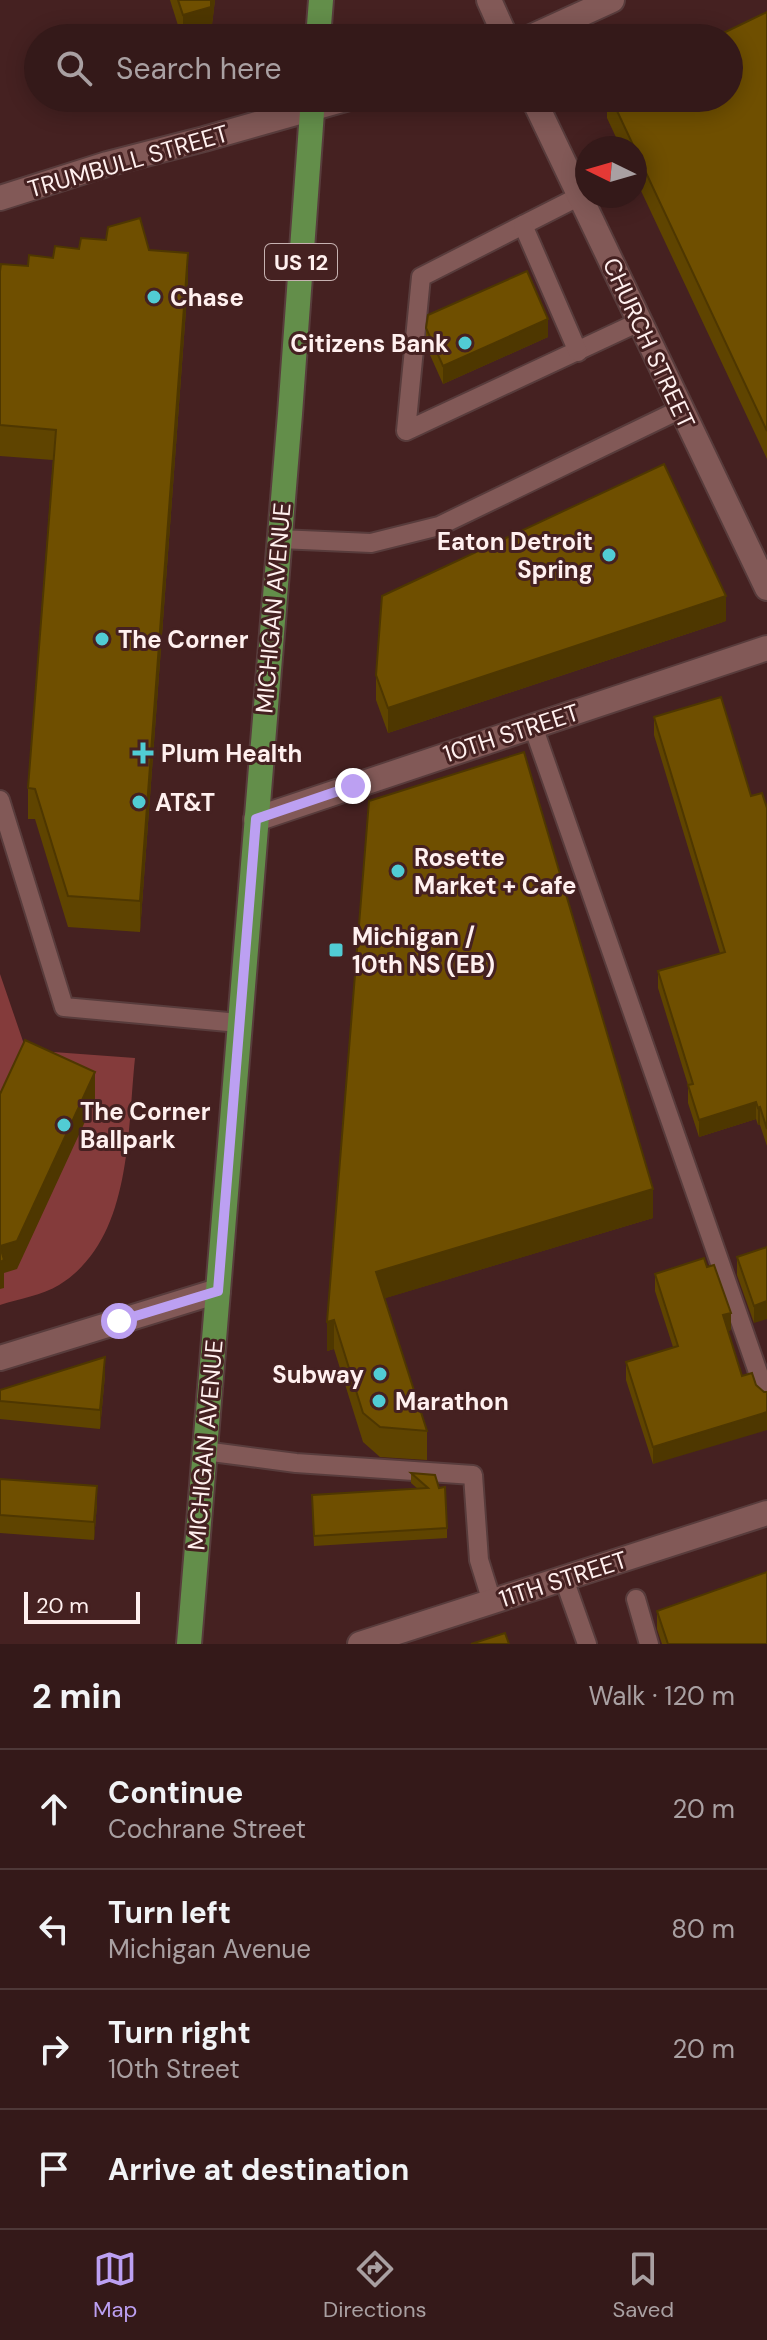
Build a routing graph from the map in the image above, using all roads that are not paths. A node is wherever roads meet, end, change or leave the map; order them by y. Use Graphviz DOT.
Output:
graph roads {
  1 [pos="321,0"];
  2 [pos="489,0"];
  3 [pos="612,0"];
  4 [pos="319,24"];
  5 [pos="500,24"];
  6 [pos="560,24"];
  7 [pos="286,112"];
  8 [pos="312,112"];
  9 [pos="540,112"];
  10 [pos="575,186"];
  11 [pos="0,198"];
  12 [pos="575,199"];
  13 [pos="586,208"];
  14 [pos="523,225"];
  15 [pos="639,322"];
  16 [pos="578,352"];
  17 [pos="681,409"];
  18 [pos="279,539"];
  19 [pos="767,588"];
  20 [pos="767,648"];
  21 [pos="533,726"];
  22 [pos="0,800"];
  23 [pos="256,819"];
  24 [pos="239,1023"];
  25 [pos="218,1291"];
  26 [pos="0,1358"];
  27 [pos="767,1398"];
  28 [pos="204,1451"];
  29 [pos="767,1513"];
  30 [pos="564,1579"];
  31 [pos="636,1599"];
  32 [pos="492,1602"];
  33 [pos="189,1644"];
  34 [pos="360,1644"];
  35 [pos="587,1644"];
  36 [pos="649,1644"];
  1 -- 4 [label="main road"];
  2 -- 5 [label="street"];
  3 -- 6 [label="street"];
  7 -- 11 [label="street, TRUMBULL STREET"];
  8 -- 18 [label="main road, MICHIGAN AVENUE / US 12"];
  9 -- 10 [label="street, CHURCH STREET"];
  12 -- 14 [label="lane"];
  13 -- 15 [label="street, CHURCH STREET"];
  14 -- 16 [label="lane"];
  14 -- 16 [label="lane"];
  15 -- 16 [label="lane"];
  15 -- 17 [label="street, CHURCH STREET"];
  17 -- 18 [label="lane"];
  17 -- 19 [label="street, CHURCH STREET"];
  18 -- 23 [label="main road, MICHIGAN AVENUE / US 12"];
  20 -- 21 [label="street, 10TH STREET"];
  21 -- 23 [label="street, 10TH STREET"];
  21 -- 27 [label="lane"];
  22 -- 24 [label="lane"];
  23 -- 24 [label="main road, MICHIGAN AVENUE / US 12"];
  24 -- 25 [label="main road, MICHIGAN AVENUE / US 12"];
  25 -- 26 [label="street"];
  25 -- 28 [label="main road, MICHIGAN AVENUE / US 12"];
  28 -- 32 [label="lane"];
  28 -- 33 [label="main road, MICHIGAN AVENUE / US 12"];
  29 -- 30 [label="street, 11TH STREET"];
  30 -- 32 [label="street, 11TH STREET"];
  30 -- 35 [label="lane"];
  31 -- 36 [label="lane"];
  32 -- 34 [label="street, 11TH STREET"];
}
